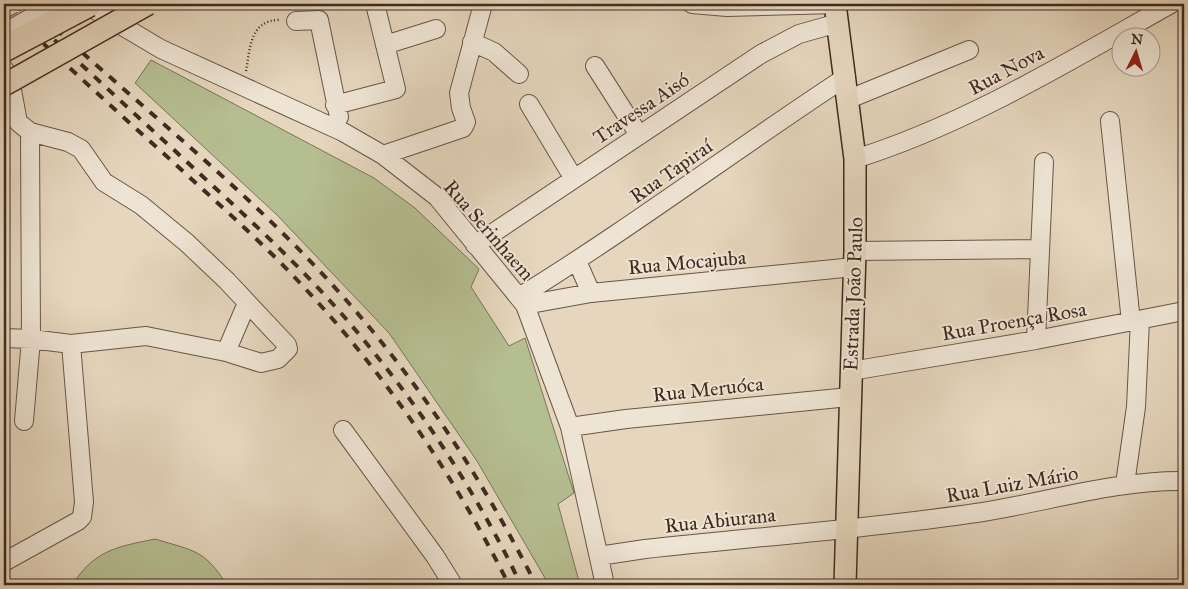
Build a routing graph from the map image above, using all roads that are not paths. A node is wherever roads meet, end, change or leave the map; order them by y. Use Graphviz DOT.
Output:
graph roads {
  1 [pos="13,4"];
  2 [pos="55,4"];
  3 [pos="85,4"];
  4 [pos="89,4"];
  5 [pos="148,4"];
  6 [pos="375,4"];
  7 [pos="483,4"];
  8 [pos="692,4"];
  9 [pos="1171,4"];
  10 [pos="4,9"];
  11 [pos="836,10"];
  12 [pos="296,21"];
  13 [pos="436,29"];
  14 [pos="4,33"];
  15 [pos="472,42"];
  16 [pos="385,45"];
  17 [pos="4,49"];
  18 [pos="969,50"];
  19 [pos="594,66"];
  20 [pos="4,69"];
  21 [pos="519,74"];
  22 [pos="846,77"];
  23 [pos="4,85"];
  24 [pos="849,98"];
  25 [pos="529,104"];
  26 [pos="335,105"];
  27 [pos="1110,121"];
  28 [pos="17,126"];
  29 [pos="343,132"];
  30 [pos="639,135"];
  31 [pos="383,155"];
  32 [pos="855,159"];
  33 [pos="1044,162"];
  34 [pos="574,179"];
  35 [pos="475,245"];
  36 [pos="1040,248"];
  37 [pos="855,259"];
  38 [pos="577,261"];
  39 [pos="591,292"];
  40 [pos="522,301"];
  41 [pos="247,303"];
  42 [pos="1184,311"];
  43 [pos="1136,321"];
  44 [pos="4,338"];
  45 [pos="31,339"];
  46 [pos="1036,340"];
  47 [pos="70,344"];
  48 [pos="226,352"];
  49 [pos="851,371"];
  50 [pos="849,397"];
  51 [pos="24,421"];
  52 [pos="570,427"];
  53 [pos="343,430"];
  54 [pos="1184,481"];
  55 [pos="1125,484"];
  56 [pos="846,528"];
  57 [pos="599,556"];
  58 [pos="4,562"];
  59 [pos="453,585"];
  60 [pos="605,585"];
  61 [pos="845,585"];
  1 -- 10 [label="street, bridge"];
  2 -- 14 [label="street, bridge"];
  3 -- 29 [label="street, Rua Serinhaem"];
  4 -- 17 [label="highway, bridge"];
  5 -- 23 [label="main road, bridge"];
  6 -- 16 [label="street"];
  7 -- 15 [label="street"];
  8 -- 11 [label="street"];
  9 -- 32 [label="street, Rua Nova"];
  11 -- 22 [label="main road, Estrada João Paulo"];
  11 -- 30 [label="street, Travessa Aisó"];
  12 -- 26 [label="street"];
  13 -- 16 [label="street"];
  15 -- 21 [label="street"];
  15 -- 31 [label="street"];
  16 -- 26 [label="street"];
  18 -- 24 [label="street"];
  19 -- 30 [label="street"];
  20 -- 28 [label="street"];
  22 -- 24 [label="main road, Estrada João Paulo"];
  22 -- 38 [label="street, Rua Tapiraí"];
  24 -- 32 [label="main road, Estrada João Paulo"];
  25 -- 34 [label="street"];
  26 -- 29 [label="street"];
  27 -- 43 [label="street"];
  28 -- 41 [label="street"];
  28 -- 45 [label="street"];
  29 -- 31 [label="street, Rua Serinhaem"];
  30 -- 34 [label="street, Travessa Aisó"];
  31 -- 35 [label="street, Rua Serinhaem"];
  32 -- 37 [label="main road, Estrada João Paulo"];
  33 -- 36 [label="street"];
  34 -- 35 [label="street, Travessa Aisó"];
  35 -- 40 [label="street, Rua Serinhaem"];
  36 -- 37 [label="street, Rua Mocajuba"];
  36 -- 46 [label="street"];
  37 -- 39 [label="street, Rua Mocajuba"];
  37 -- 49 [label="main road, Estrada João Paulo"];
  38 -- 39 [label="street"];
  38 -- 40 [label="street, Rua Tapiraí"];
  39 -- 40 [label="street, Rua Mocajuba"];
  40 -- 52 [label="street, Rua Serinhaem"];
  41 -- 48 [label="street"];
  41 -- 48 [label="street"];
  42 -- 43 [label="street, Rua Proença Rosa"];
  43 -- 46 [label="street, Rua Proença Rosa"];
  43 -- 55 [label="street"];
  44 -- 45 [label="street"];
  45 -- 47 [label="street"];
  45 -- 51 [label="street"];
  46 -- 49 [label="street, Rua Proença Rosa"];
  47 -- 48 [label="street"];
  47 -- 58 [label="street"];
  49 -- 50 [label="main road, Estrada João Paulo"];
  50 -- 52 [label="street, Rua Meruóca"];
  50 -- 56 [label="main road, Estrada João Paulo"];
  52 -- 57 [label="street, Rua Serinhaem"];
  53 -- 59 [label="street"];
  54 -- 55 [label="street, Rua Luiz Mário"];
  55 -- 56 [label="street, Rua Luiz Mário"];
  56 -- 57 [label="street, Rua Abiurana"];
  56 -- 61 [label="main road, Estrada João Paulo"];
  57 -- 60 [label="street, Rua Serinhaem"];
}
